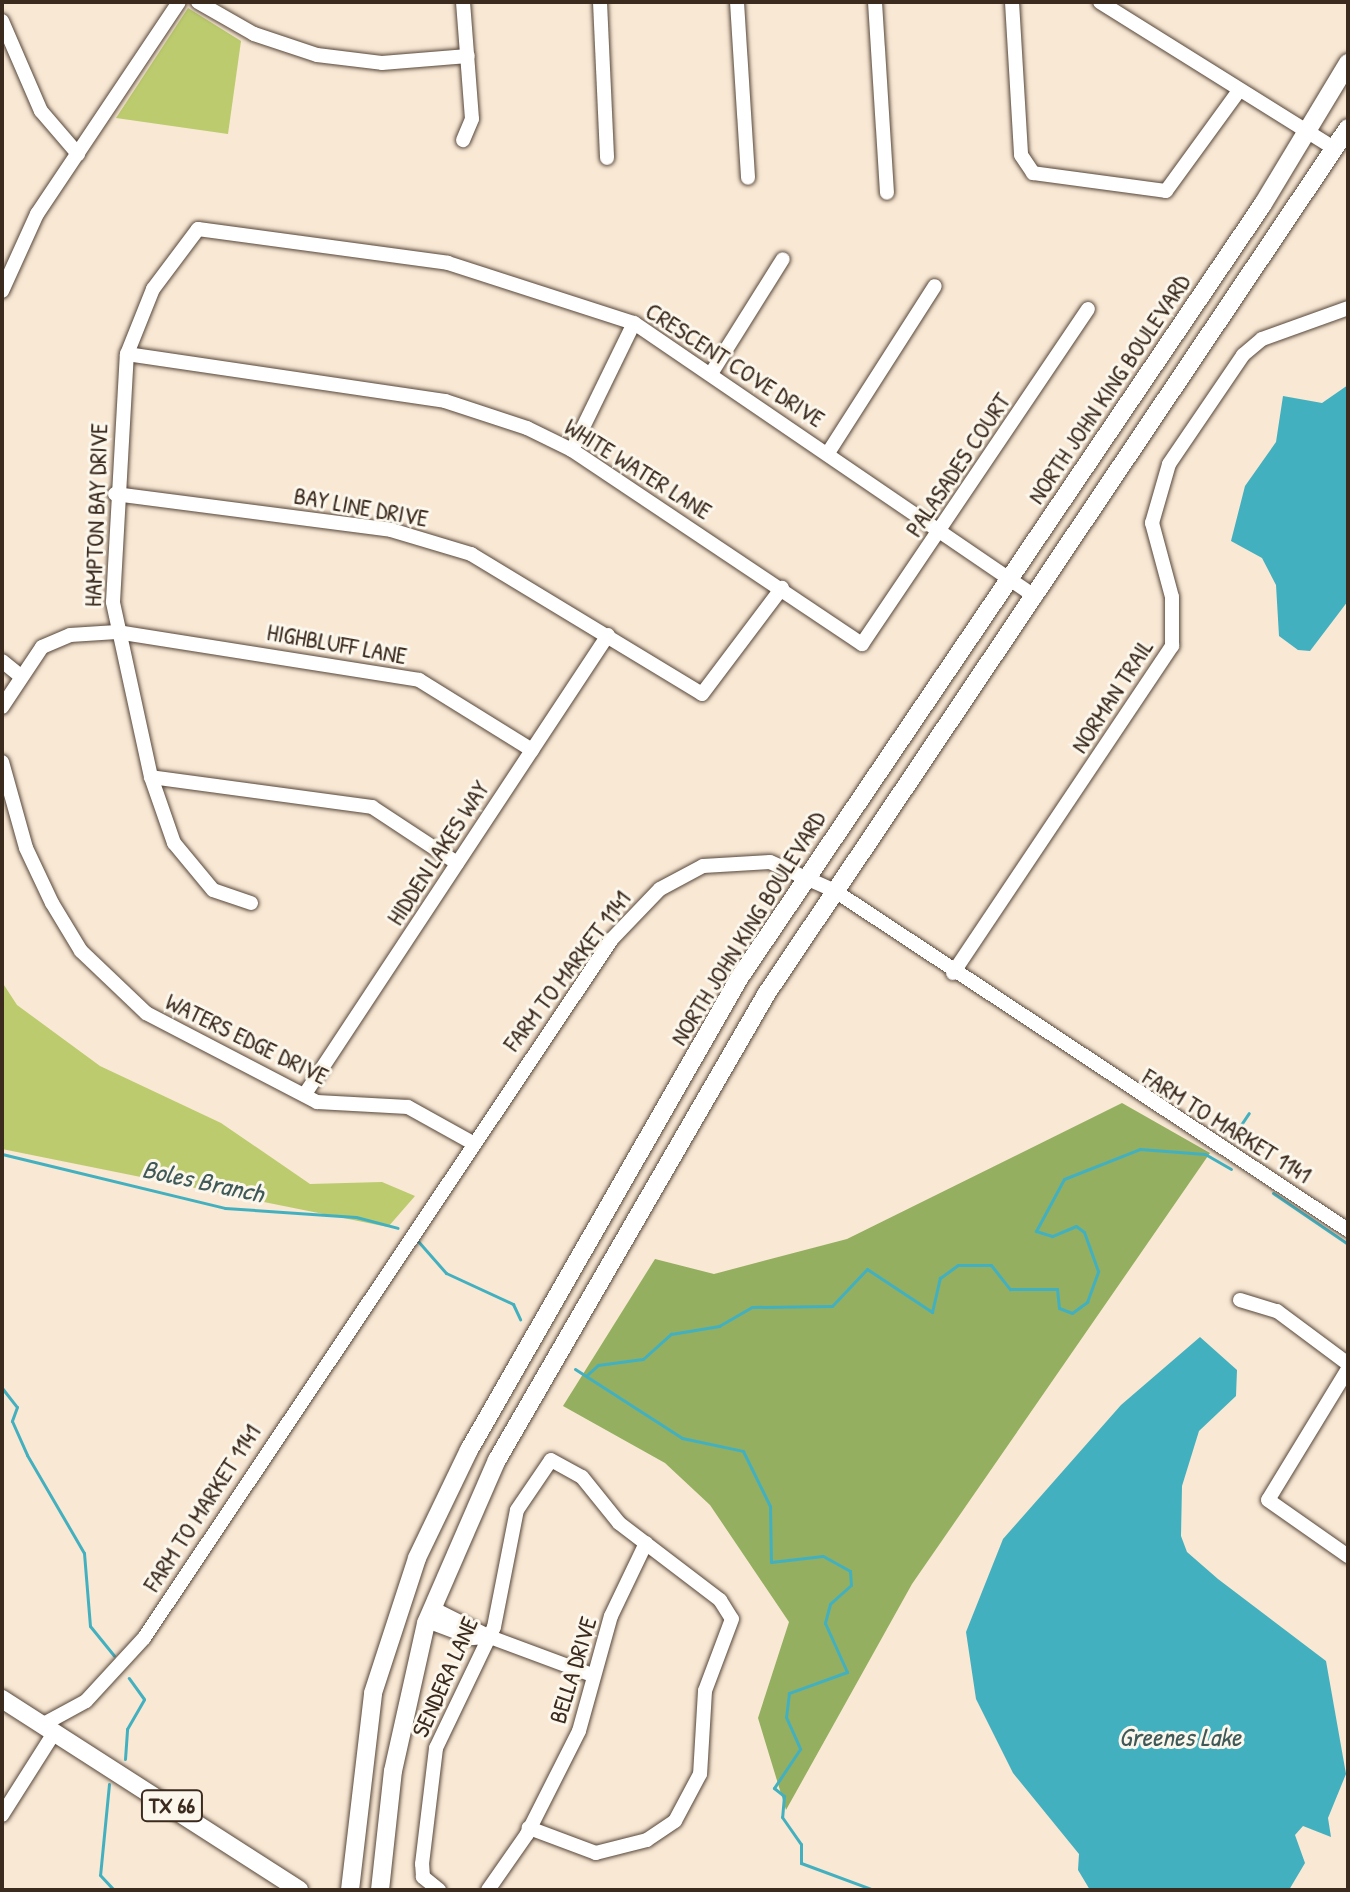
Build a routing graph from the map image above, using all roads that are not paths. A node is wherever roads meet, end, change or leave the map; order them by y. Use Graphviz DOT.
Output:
graph roads {
  1 [pos="179,2"];
  2 [pos="198,2"];
  3 [pos="463,2"];
  4 [pos="600,2"];
  5 [pos="737,2"];
  6 [pos="875,2"];
  7 [pos="1012,2"];
  8 [pos="1100,2"];
  9 [pos="2,21"];
  10 [pos="468,56"];
  11 [pos="1348,63"];
  12 [pos="1238,92"];
  13 [pos="1348,128"];
  14 [pos="1309,134"];
  15 [pos="463,140"];
  16 [pos="1335,149"];
  17 [pos="78,154"];
  18 [pos="607,158"];
  19 [pos="748,178"];
  20 [pos="887,193"];
  21 [pos="186,237"];
  22 [pos="783,259"];
  23 [pos="935,286"];
  24 [pos="2,291"];
  25 [pos="1348,308"];
  26 [pos="1088,309"];
  27 [pos="634,323"];
  28 [pos="127,354"];
  29 [pos="712,372"];
  30 [pos="572,450"];
  31 [pos="828,453"];
  32 [pos="115,494"];
  33 [pos="941,532"];
  34 [pos="1010,579"];
  35 [pos="782,588"];
  36 [pos="1035,597"];
  37 [pos="117,632"];
  38 [pos="608,635"];
  39 [pos="862,644"];
  40 [pos="2,661"];
  41 [pos="18,674"];
  42 [pos="2,707"];
  43 [pos="532,750"];
  44 [pos="2,762"];
  45 [pos="151,777"];
  46 [pos="457,863"];
  47 [pos="807,876"];
  48 [pos="835,891"];
  49 [pos="251,903"];
  50 [pos="953,973"];
  51 [pos="305,1094"];
  52 [pos="471,1142"];
  53 [pos="1348,1230"];
  54 [pos="577,1261"];
  55 [pos="602,1276"];
  56 [pos="1240,1300"];
  57 [pos="1348,1367"];
  58 [pos="646,1543"];
  59 [pos="1348,1556"];
  60 [pos="402,1605"];
  61 [pos="429,1614"];
  62 [pos="490,1637"];
  63 [pos="592,1675"];
  64 [pos="2,1699"];
  65 [pos="48,1729"];
  66 [pos="2,1815"];
  67 [pos="529,1828"];
  68 [pos="299,1890"];
  69 [pos="350,1890"];
  70 [pos="380,1890"];
  71 [pos="439,1890"];
  72 [pos="488,1890"];
  1 -- 17 [label="street"];
  2 -- 10 [label="street"];
  3 -- 10 [label="street"];
  4 -- 18 [label="street"];
  5 -- 19 [label="street"];
  6 -- 20 [label="street"];
  7 -- 12 [label="street"];
  8 -- 12 [label="street"];
  9 -- 17 [label="street"];
  10 -- 15 [label="street"];
  11 -- 14 [label="main road, NORTH JOHN KING BOULEVARD"];
  12 -- 14 [label="street"];
  13 -- 16 [label="main road, NORTH JOHN KING BOULEVARD"];
  14 -- 16 [label="street"];
  14 -- 34 [label="main road, NORTH JOHN KING BOULEVARD"];
  16 -- 36 [label="main road, NORTH JOHN KING BOULEVARD"];
  17 -- 24 [label="street"];
  21 -- 27 [label="street, CRESCENT COVE DRIVE"];
  21 -- 28 [label="street, HAMPTON BAY DRIVE"];
  22 -- 29 [label="street"];
  23 -- 31 [label="street"];
  25 -- 50 [label="street, NORMAN TRAIL"];
  26 -- 33 [label="street, PALASADES COURT"];
  27 -- 29 [label="street, CRESCENT COVE DRIVE"];
  27 -- 30 [label="street"];
  28 -- 30 [label="street, WHITE WATER LANE"];
  28 -- 32 [label="street, HAMPTON BAY DRIVE"];
  29 -- 31 [label="street, CRESCENT COVE DRIVE"];
  30 -- 35 [label="street, WHITE WATER LANE"];
  31 -- 33 [label="street, CRESCENT COVE DRIVE"];
  32 -- 37 [label="street, HAMPTON BAY DRIVE"];
  32 -- 38 [label="street, BAY LINE DRIVE"];
  33 -- 34 [label="street, CRESCENT COVE DRIVE"];
  33 -- 39 [label="street, PALASADES COURT"];
  34 -- 36 [label="street, CRESCENT COVE DRIVE"];
  34 -- 47 [label="main road, NORTH JOHN KING BOULEVARD"];
  35 -- 38 [label="street, BAY LINE DRIVE"];
  35 -- 39 [label="street, WHITE WATER LANE"];
  36 -- 48 [label="main road, NORTH JOHN KING BOULEVARD"];
  37 -- 41 [label="street"];
  37 -- 43 [label="street, HIGHBLUFF LANE"];
  37 -- 45 [label="street, HAMPTON BAY DRIVE"];
  38 -- 43 [label="street, HIDDEN LAKES WAY"];
  40 -- 41 [label="street"];
  41 -- 42 [label="street"];
  43 -- 46 [label="street, HIDDEN LAKES WAY"];
  44 -- 51 [label="street, WATERS EDGE DRIVE"];
  45 -- 46 [label="street"];
  45 -- 49 [label="street, HAMPTON BAY DRIVE"];
  46 -- 51 [label="street, HIDDEN LAKES WAY"];
  47 -- 48 [label="street, FARM TO MARKET 1141"];
  47 -- 52 [label="street, FARM TO MARKET 1141"];
  47 -- 54 [label="main road, NORTH JOHN KING BOULEVARD"];
  48 -- 50 [label="street, FARM TO MARKET 1141"];
  48 -- 55 [label="main road, NORTH JOHN KING BOULEVARD"];
  50 -- 53 [label="street, FARM TO MARKET 1141"];
  51 -- 52 [label="street, WATERS EDGE DRIVE"];
  52 -- 65 [label="street, FARM TO MARKET 1141"];
  54 -- 55 [label="main road"];
  54 -- 60 [label="main road, NORTH JOHN KING BOULEVARD"];
  55 -- 61 [label="main road, NORTH JOHN KING BOULEVARD"];
  56 -- 57 [label="street"];
  57 -- 59 [label="street"];
  58 -- 62 [label="street, SENDERA LANE"];
  58 -- 63 [label="street, BELLA DRIVE"];
  58 -- 67 [label="street"];
  60 -- 61 [label="main road"];
  60 -- 69 [label="main road, NORTH JOHN KING BOULEVARD"];
  61 -- 62 [label="street"];
  61 -- 70 [label="main road, NORTH JOHN KING BOULEVARD"];
  62 -- 63 [label="street"];
  62 -- 71 [label="street, SENDERA LANE"];
  63 -- 67 [label="street, BELLA DRIVE"];
  64 -- 65 [label="main road, TX 66"];
  65 -- 66 [label="street"];
  65 -- 68 [label="main road, TX 66"];
  67 -- 72 [label="street, BELLA DRIVE"];
}
